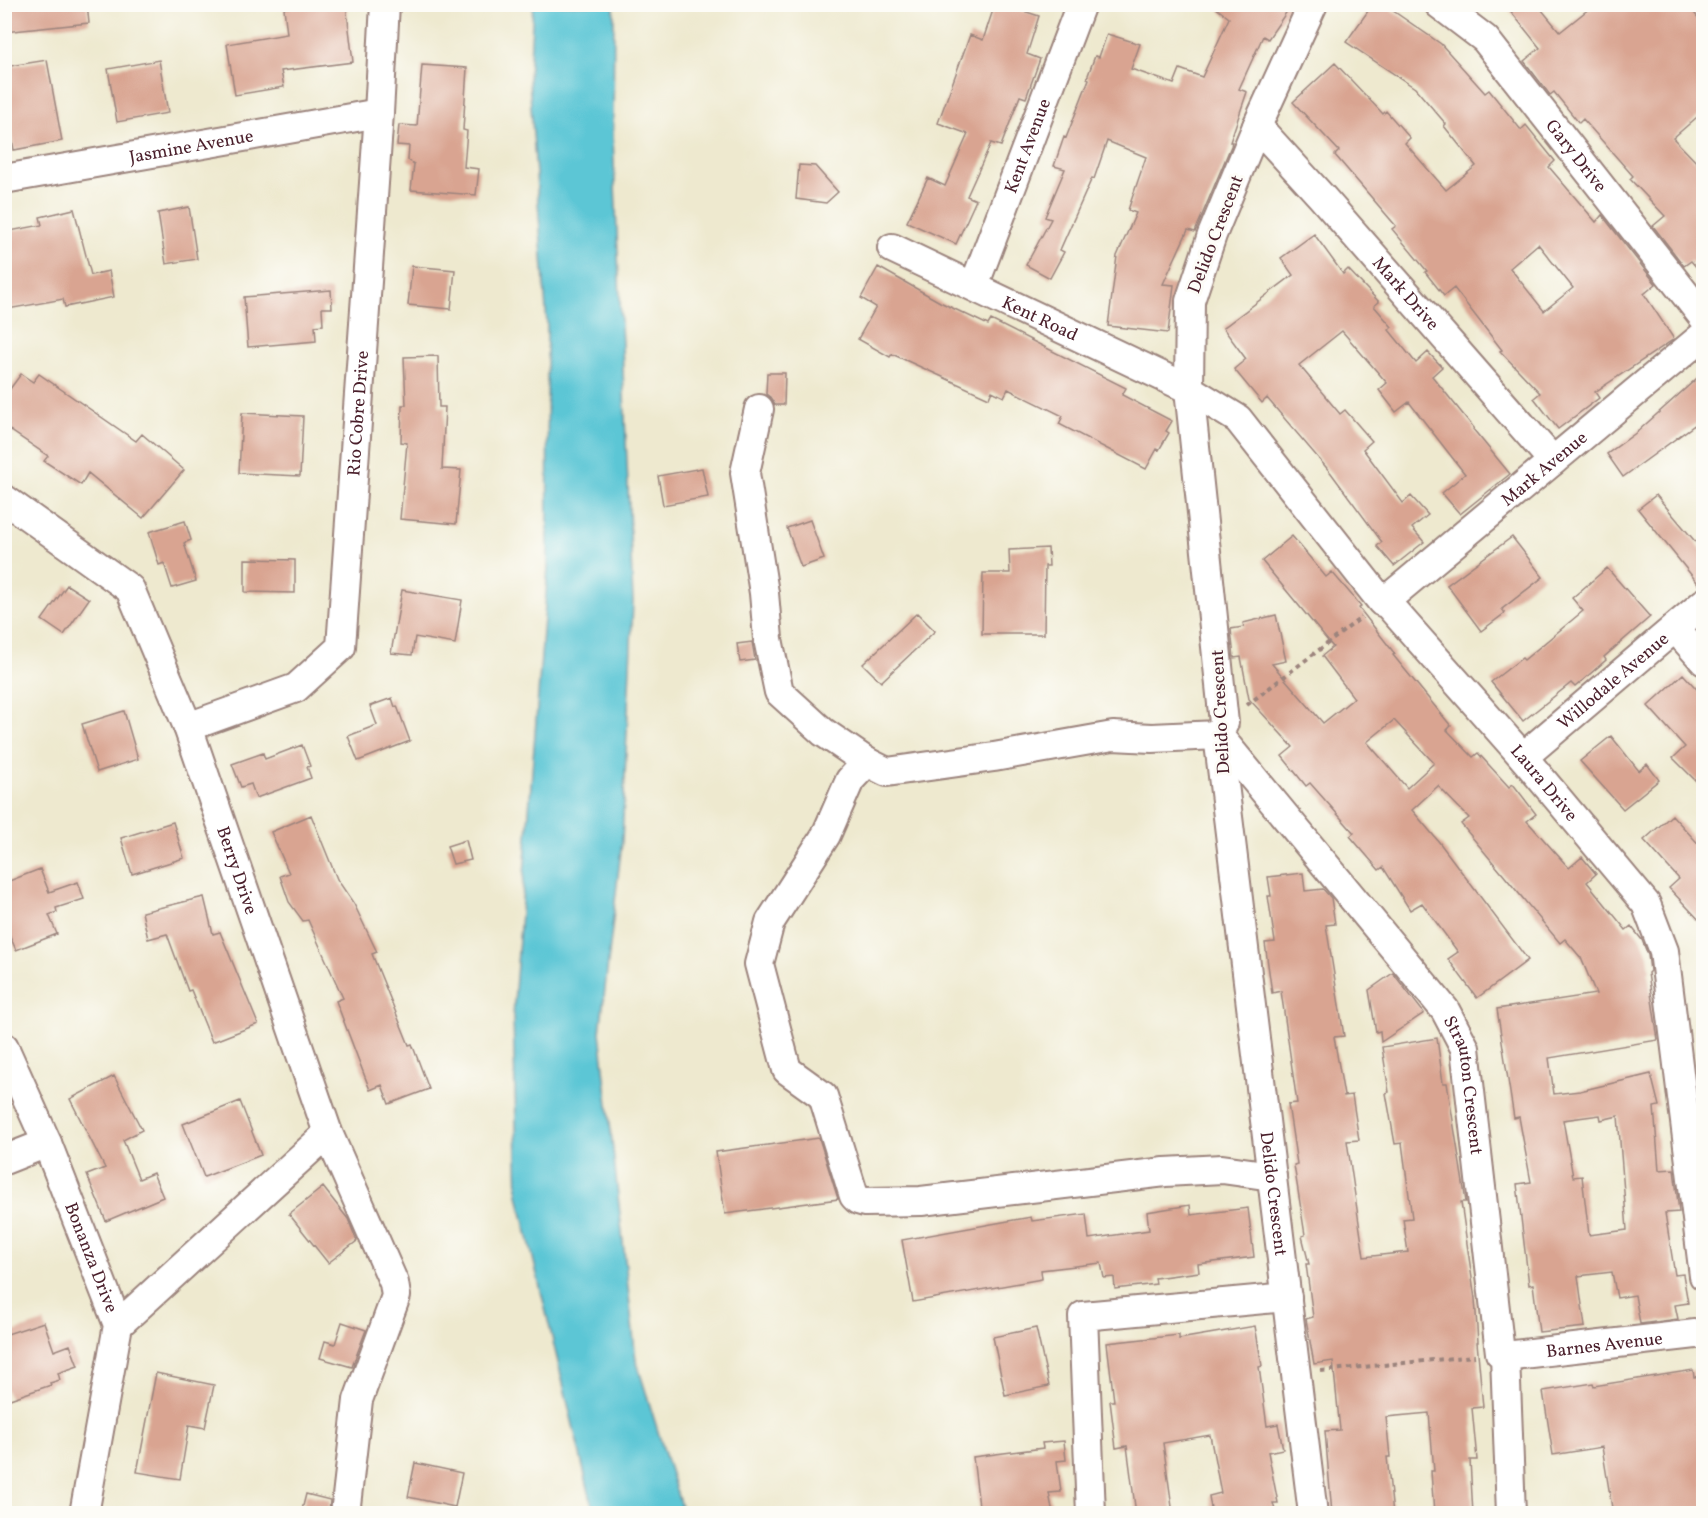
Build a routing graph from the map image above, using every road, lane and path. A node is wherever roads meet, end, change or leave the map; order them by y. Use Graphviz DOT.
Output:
graph roads {
  1 [pos="385,4"];
  2 [pos="1081,4"];
  3 [pos="1313,4"];
  4 [pos="1439,4"];
  5 [pos="379,113"];
  6 [pos="1257,126"];
  7 [pos="4,178"];
  8 [pos="892,248"];
  9 [pos="974,286"];
  10 [pos="1704,318"];
  11 [pos="1704,335"];
  12 [pos="1189,389"];
  13 [pos="759,409"];
  14 [pos="1553,461"];
  15 [pos="4,499"];
  16 [pos="1383,601"];
  17 [pos="1704,603"];
  18 [pos="1675,628"];
  19 [pos="1704,661"];
  20 [pos="188,727"];
  21 [pos="1221,729"];
  22 [pos="1523,757"];
  23 [pos="867,762"];
  24 [pos="4,1047"];
  25 [pos="328,1133"];
  26 [pos="47,1143"];
  27 [pos="4,1160"];
  28 [pos="1272,1176"];
  29 [pos="1704,1276"];
  30 [pos="1287,1297"];
  31 [pos="118,1325"];
  32 [pos="1704,1333"];
  33 [pos="1503,1355"];
  34 [pos="1296,1373"];
  35 [pos="84,1514"];
  36 [pos="345,1514"];
  37 [pos="1091,1514"];
  38 [pos="1313,1514"];
  39 [pos="1510,1514"];
  1 -- 5 [label="street, Rio Cobre Drive"];
  2 -- 9 [label="street, Kent Avenue"];
  3 -- 6 [label="street, Delido Crescent"];
  4 -- 10 [label="street, Gary Drive"];
  5 -- 7 [label="street, Jasmine Avenue"];
  5 -- 20 [label="street, Rio Cobre Drive"];
  6 -- 12 [label="street, Delido Crescent"];
  6 -- 14 [label="street, Mark Drive"];
  8 -- 9 [label="street, Kent Road"];
  9 -- 12 [label="street, Kent Road"];
  11 -- 14 [label="street, Mark Avenue"];
  12 -- 16 [label="street, Laura Drive"];
  12 -- 21 [label="street, Delido Crescent"];
  13 -- 23 [label="street"];
  14 -- 16 [label="street, Mark Avenue"];
  15 -- 20 [label="street, Berry Drive"];
  16 -- 21 [label="path"];
  16 -- 22 [label="street, Laura Drive"];
  17 -- 18 [label="street, Willodale Avenue"];
  18 -- 19 [label="street"];
  18 -- 22 [label="street, Willodale Avenue"];
  20 -- 25 [label="street, Berry Drive"];
  21 -- 23 [label="street"];
  21 -- 28 [label="street, Delido Crescent"];
  21 -- 33 [label="street, Strauton Crescent"];
  22 -- 29 [label="street, Laura Drive"];
  23 -- 28 [label="street"];
  24 -- 26 [label="street, Bonanza Drive"];
  25 -- 31 [label="street"];
  25 -- 36 [label="street, Berry Drive"];
  26 -- 27 [label="street"];
  26 -- 31 [label="street, Bonanza Drive"];
  28 -- 30 [label="street, Delido Crescent"];
  30 -- 34 [label="street, Delido Crescent"];
  30 -- 37 [label="street"];
  31 -- 35 [label="street, Bonanza Drive"];
  32 -- 33 [label="street, Barnes Avenue"];
  33 -- 34 [label="path"];
  33 -- 39 [label="street, Strauton Crescent"];
  34 -- 38 [label="street, Delido Crescent"];
}
